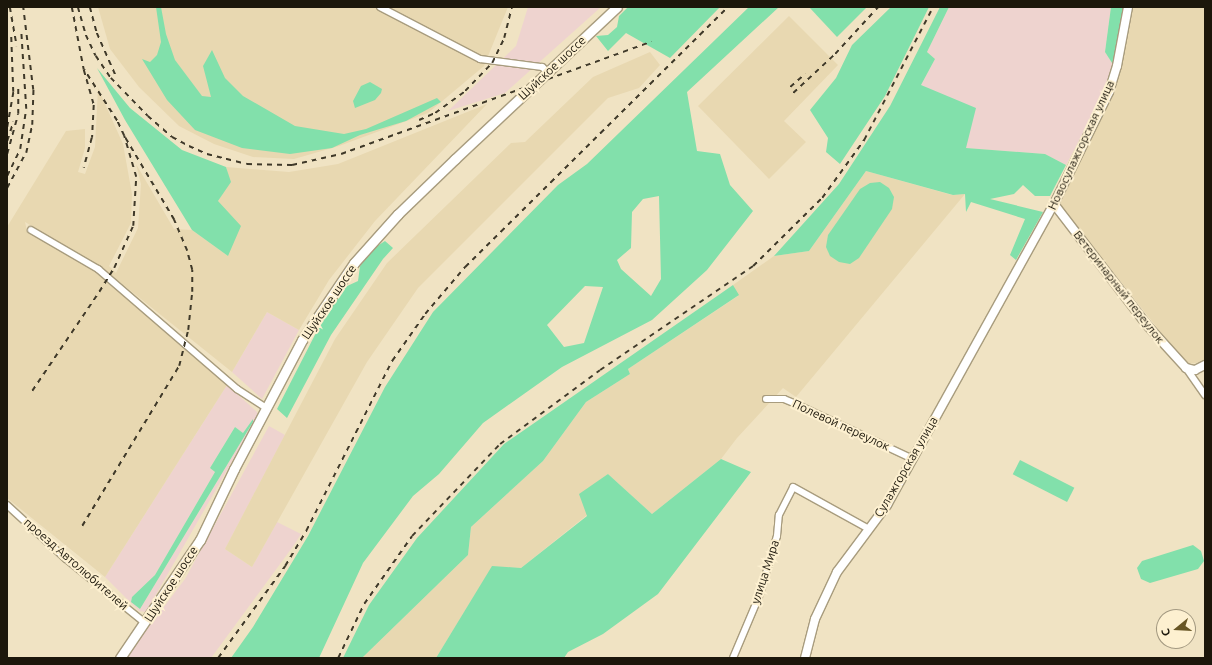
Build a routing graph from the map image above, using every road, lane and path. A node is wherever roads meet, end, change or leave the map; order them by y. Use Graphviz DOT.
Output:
graph roads {
  1 [pos="380,7"];
  2 [pos="617,7"];
  3 [pos="1128,7"];
  4 [pos="548,72"];
  5 [pos="1054,204"];
  6 [pos="32,230"];
  7 [pos="1015,277"];
  8 [pos="1205,365"];
  9 [pos="1186,368"];
  10 [pos="1205,396"];
  11 [pos="766,399"];
  12 [pos="266,408"];
  13 [pos="913,459"];
  14 [pos="7,504"];
  15 [pos="868,529"];
  16 [pos="145,623"];
  17 [pos="120,658"];
  18 [pos="733,658"];
  19 [pos="805,658"];
  1 -- 4 [label="street"];
  2 -- 4 [label="main road, Шуйское шоссе"];
  3 -- 5 [label="main road, Новосулажгорская улица"];
  4 -- 12 [label="main road, Шуйское шоссе"];
  5 -- 7 [label="main road, Новосулажгорская улица"];
  5 -- 9 [label="main road, Ветеринарный переулок"];
  6 -- 12 [label="street"];
  7 -- 13 [label="main road, Сулажгорская улица"];
  8 -- 9 [label="main road"];
  9 -- 10 [label="street"];
  11 -- 13 [label="street, Полевой переулок"];
  12 -- 16 [label="main road, Шуйское шоссе"];
  13 -- 15 [label="main road, Сулажгорская улица"];
  14 -- 16 [label="street, проезд Автолюбителей"];
  15 -- 18 [label="street, улица Мира"];
  15 -- 19 [label="main road, Сулажгорская улица"];
  16 -- 17 [label="main road, Шуйское шоссе"];
}
